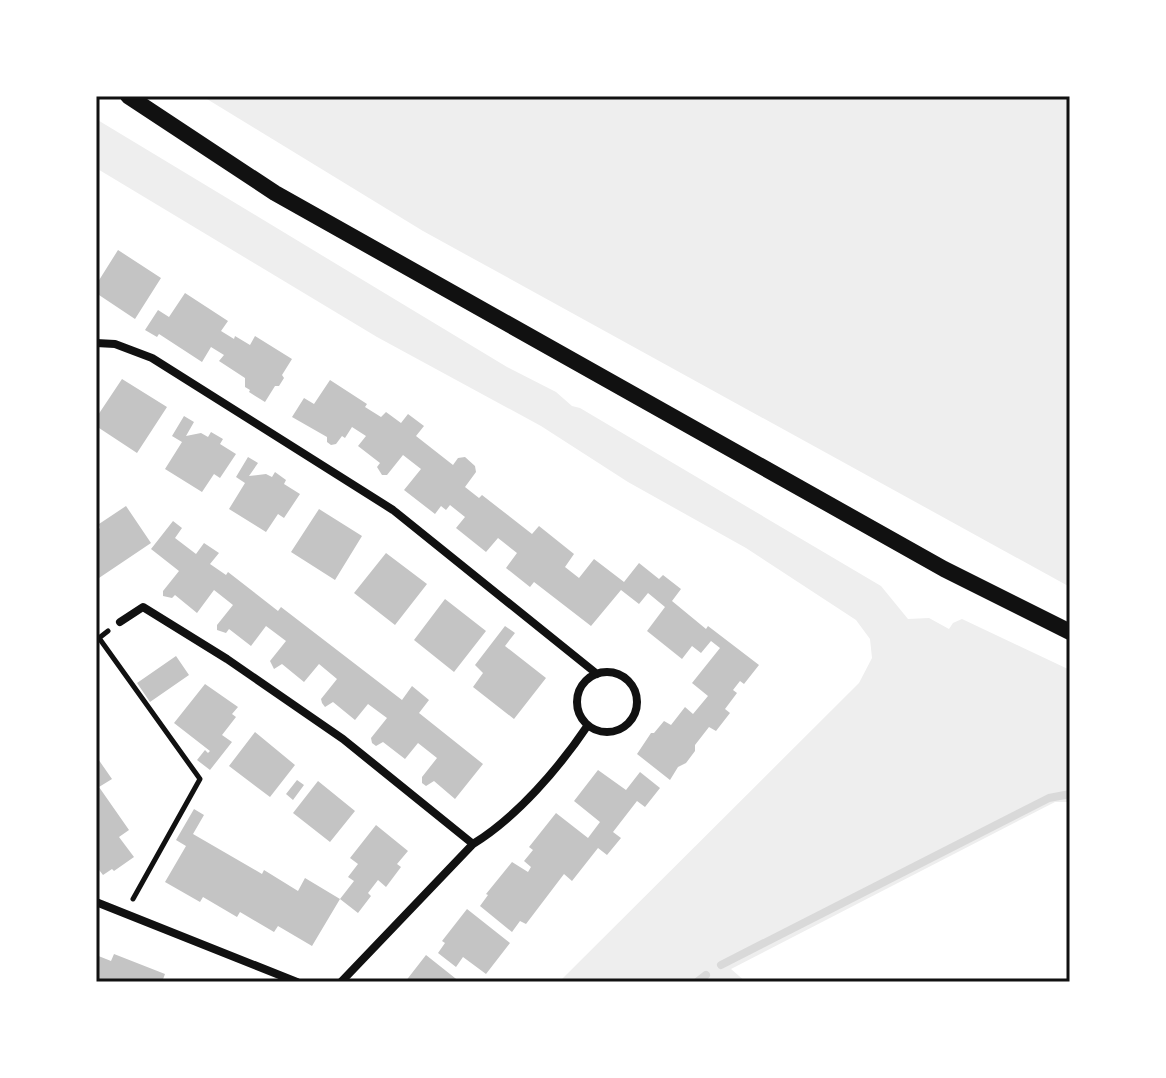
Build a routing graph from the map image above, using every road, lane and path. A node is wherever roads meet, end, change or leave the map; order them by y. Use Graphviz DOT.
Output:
graph roads {
  1 [pos="128,96"];
  2 [pos="96,343"];
  3 [pos="120,622"];
  4 [pos="1070,632"];
  5 [pos="98,636"];
  6 [pos="597,674"];
  7 [pos="588,725"];
  8 [pos="473,844"];
  9 [pos="96,902"];
  10 [pos="125,914"];
  11 [pos="297,982"];
  12 [pos="341,982"];
  1 -- 4 [label="main road"];
  2 -- 6 [label="street"];
  3 -- 5 [label="path"];
  3 -- 8 [label="street"];
  5 -- 10 [label="path"];
  6 -- 7 [label="street"];
  6 -- 7 [label="street"];
  7 -- 8 [label="street"];
  8 -- 12 [label="street"];
  9 -- 10 [label="street"];
  10 -- 11 [label="street"];
}
